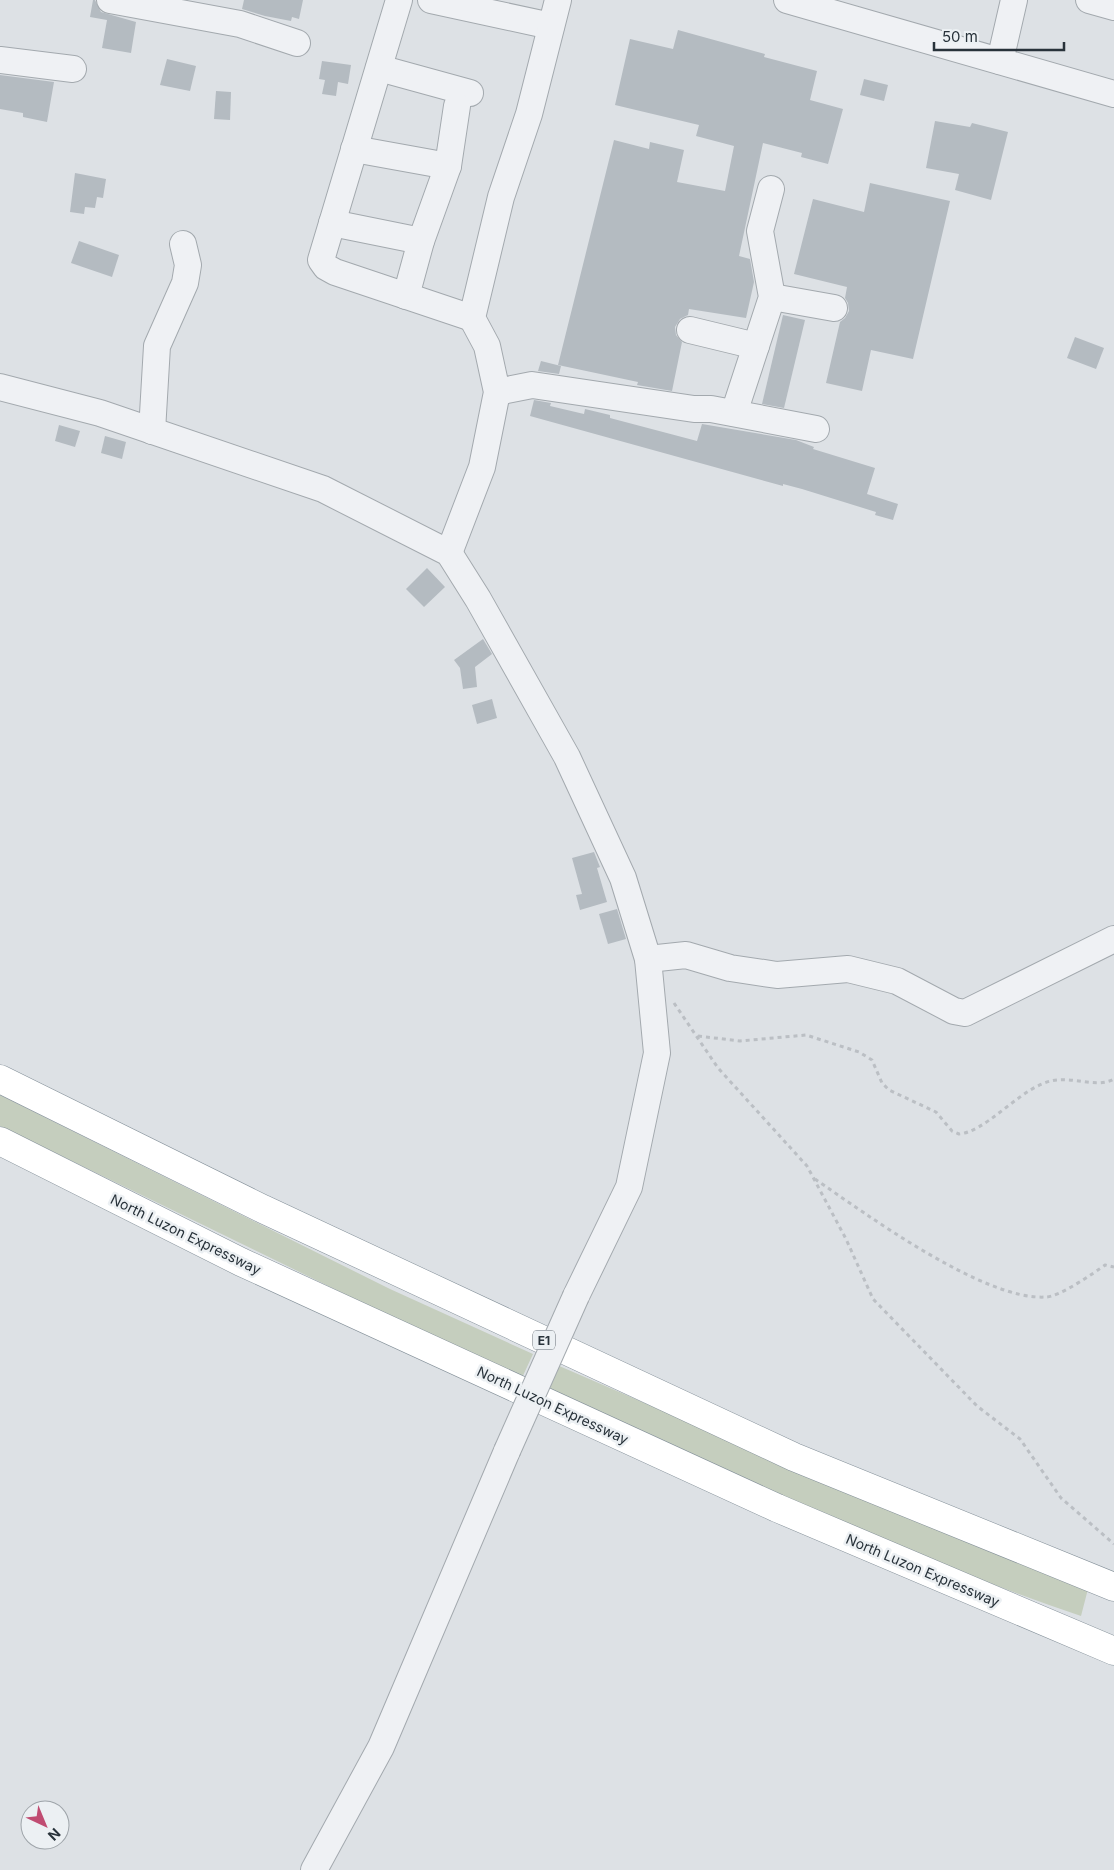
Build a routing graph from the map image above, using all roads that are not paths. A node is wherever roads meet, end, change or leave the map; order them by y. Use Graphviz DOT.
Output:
graph roads {
  1 [pos="110,0"];
  2 [pos="399,0"];
  3 [pos="431,0"];
  4 [pos="558,0"];
  5 [pos="787,0"];
  6 [pos="1014,0"];
  7 [pos="1089,0"];
  8 [pos="1114,7"];
  9 [pos="551,26"];
  10 [pos="297,43"];
  11 [pos="0,60"];
  12 [pos="1000,61"];
  13 [pos="379,68"];
  14 [pos="73,70"];
  15 [pos="1114,94"];
  16 [pos="354,149"];
  17 [pos="448,166"];
  18 [pos="771,189"];
  19 [pos="332,223"];
  20 [pos="421,241"];
  21 [pos="182,244"];
  22 [pos="406,296"];
  23 [pos="772,297"];
  24 [pos="834,308"];
  25 [pos="472,318"];
  26 [pos="690,330"];
  27 [pos="756,346"];
  28 [pos="0,387"];
  29 [pos="497,392"];
  30 [pos="734,413"];
  31 [pos="816,429"];
  32 [pos="152,430"];
  33 [pos="449,553"];
  34 [pos="1114,939"];
  35 [pos="648,959"];
  36 [pos="0,1079"];
  37 [pos="0,1141"];
  38 [pos="1106,1584"];
  39 [pos="1114,1651"];
  40 [pos="314,1870"];
  1 -- 10 [label="street"];
  2 -- 13 [label="street"];
  3 -- 9 [label="street"];
  4 -- 9 [label="street"];
  5 -- 12 [label="street"];
  6 -- 12 [label="street"];
  7 -- 8 [label="street"];
  9 -- 25 [label="street"];
  11 -- 14 [label="street"];
  12 -- 15 [label="street"];
  13 -- 16 [label="street"];
  13 -- 17 [label="street"];
  16 -- 17 [label="street"];
  16 -- 19 [label="street"];
  17 -- 20 [label="street"];
  18 -- 23 [label="street"];
  19 -- 20 [label="street"];
  19 -- 22 [label="street"];
  20 -- 22 [label="street"];
  21 -- 32 [label="street"];
  22 -- 25 [label="street"];
  23 -- 24 [label="street"];
  23 -- 27 [label="street"];
  25 -- 29 [label="street"];
  26 -- 27 [label="street"];
  27 -- 30 [label="street"];
  28 -- 32 [label="street"];
  29 -- 30 [label="street"];
  29 -- 33 [label="street"];
  30 -- 31 [label="street"];
  32 -- 33 [label="street"];
  33 -- 35 [label="street"];
  34 -- 35 [label="street"];
  35 -- 40 [label="street, bridge"];
  36 -- 38 [label="highway, E1"];
  37 -- 39 [label="highway, North Luzon Expressway"];
}
